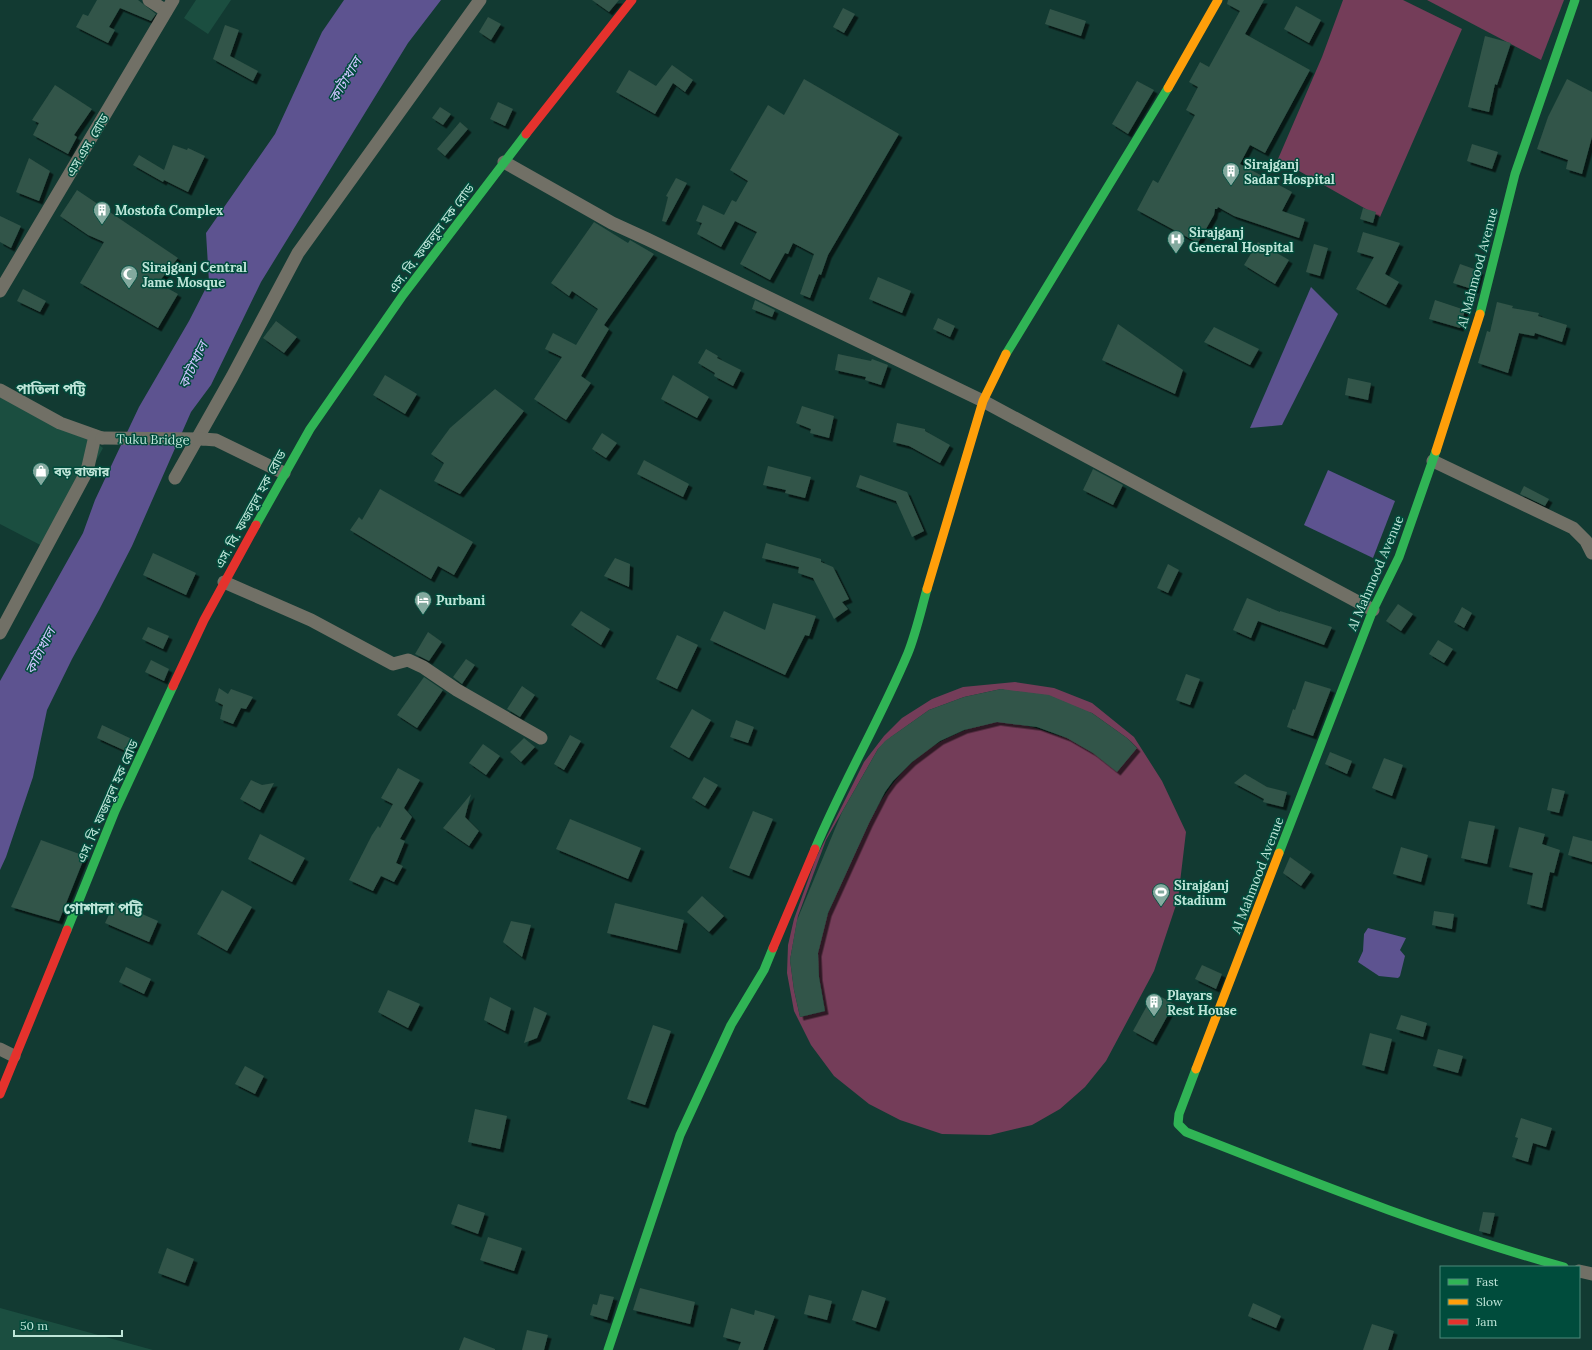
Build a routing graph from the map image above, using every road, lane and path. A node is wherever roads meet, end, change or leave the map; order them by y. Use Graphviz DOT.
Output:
graph roads {
  1 [pos="149,0"];
  2 [pos="173,0"];
  3 [pos="480,0"];
  4 [pos="632,0"];
  5 [pos="1218,0"];
  6 [pos="1576,0"];
  7 [pos="166,11"];
  8 [pos="504,162"];
  9 [pos="0,291"];
  10 [pos="0,390"];
  11 [pos="983,401"];
  12 [pos="99,437"];
  13 [pos="1433,461"];
  14 [pos="284,473"];
  15 [pos="175,478"];
  16 [pos="1592,553"];
  17 [pos="224,582"];
  18 [pos="1373,610"];
  19 [pos="0,633"];
  20 [pos="541,738"];
  21 [pos="0,1050"];
  22 [pos="14,1056"];
  23 [pos="0,1094"];
  24 [pos="1560,1266"];
  25 [pos="1580,1271"];
  26 [pos="1592,1274"];
  27 [pos="608,1350"];
  1 -- 7 [label="street"];
  2 -- 7 [label="street, এস.এস. রোড"];
  3 -- 15 [label="street"];
  4 -- 8 [label="street, এস. বি. ফজলুল হক রোড"];
  5 -- 11 [label="street"];
  6 -- 13 [label="street, Al Mahmood Avenue"];
  7 -- 9 [label="street, এস.এস. রোড"];
  8 -- 11 [label="street"];
  8 -- 14 [label="street, এস. বি. ফজলুল হক রোড"];
  10 -- 12 [label="street, Tuku Bridge"];
  11 -- 18 [label="street"];
  11 -- 27 [label="street"];
  12 -- 14 [label="street, Tuku Bridge, bridge"];
  12 -- 19 [label="street"];
  13 -- 16 [label="street"];
  13 -- 18 [label="street, Al Mahmood Avenue"];
  14 -- 17 [label="street, এস. বি. ফজলুল হক রোড"];
  17 -- 20 [label="street"];
  17 -- 22 [label="street, এস. বি. ফজলুল হক রোড"];
  18 -- 24 [label="street, Al Mahmood Avenue"];
  21 -- 22 [label="street"];
  22 -- 23 [label="street, এস. বি. ফজলুল হক রোড"];
  25 -- 26 [label="street"];
}
